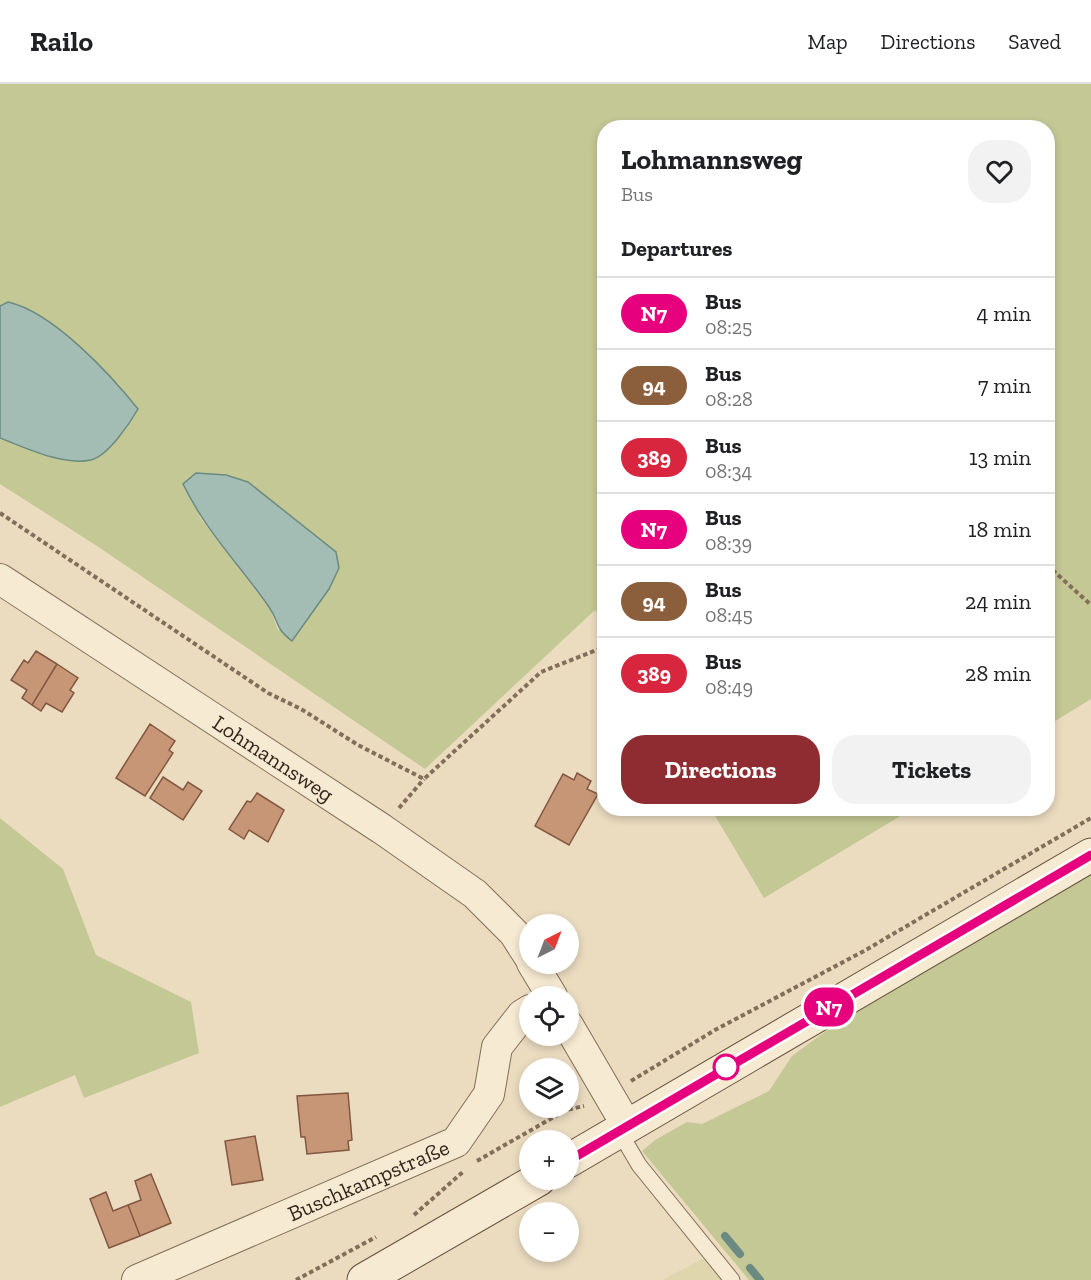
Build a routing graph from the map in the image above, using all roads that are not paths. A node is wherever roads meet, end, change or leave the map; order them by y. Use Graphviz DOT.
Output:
graph roads {
  1 [pos="0,579"];
  2 [pos="1091,855"];
  3 [pos="519,941"];
  4 [pos="519,1019"];
  5 [pos="579,1045"];
  6 [pos="623,1128"];
  7 [pos="579,1154"];
  8 [pos="520,1190"];
  9 [pos="137,1280"];
  10 [pos="364,1280"];
  11 [pos="732,1280"];
  1 -- 3 [label="street, Lohmannsweg"];
  2 -- 6 [label="main road"];
  4 -- 9 [label="street, Buschkampstraße"];
  5 -- 6 [label="street"];
  6 -- 7 [label="main road"];
  6 -- 11 [label="lane"];
  8 -- 10 [label="main road"];
}
